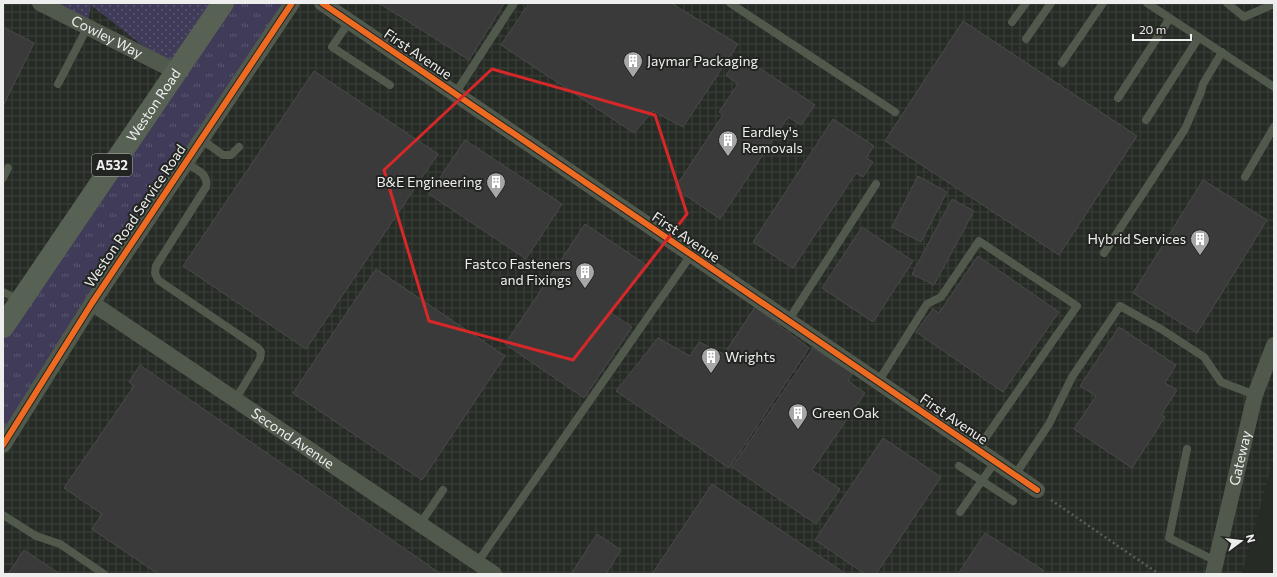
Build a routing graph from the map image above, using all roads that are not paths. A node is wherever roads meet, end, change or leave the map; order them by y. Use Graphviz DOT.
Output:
graph roads {
  1 [pos="40,3"];
  2 [pos="223,3"];
  3 [pos="292,3"];
  4 [pos="322,3"];
  5 [pos="514,3"];
  6 [pos="730,3"];
  7 [pos="1026,3"];
  8 [pos="1051,3"];
  9 [pos="1103,3"];
  10 [pos="1147,3"];
  11 [pos="1227,3"];
  12 [pos="1274,4"];
  13 [pos="1170,18"];
  14 [pos="349,22"];
  15 [pos="1012,22"];
  16 [pos="87,28"];
  17 [pos="1199,37"];
  18 [pos="1026,40"];
  19 [pos="1222,52"];
  20 [pos="1062,63"];
  21 [pos="175,71"];
  22 [pos="58,84"];
  23 [pos="390,85"];
  24 [pos="1274,87"];
  25 [pos="455,94"];
  26 [pos="1118,98"];
  27 [pos="895,112"];
  28 [pos="1146,120"];
  29 [pos="1274,127"];
  30 [pos="201,139"];
  31 [pos="239,147"];
  32 [pos="185,163"];
  33 [pos="8,168"];
  34 [pos="1245,177"];
  35 [pos="3,178"];
  36 [pos="876,184"];
  37 [pos="1104,253"];
  38 [pos="691,255"];
  39 [pos="11,296"];
  40 [pos="92,303"];
  41 [pos="788,321"];
  42 [pos="3,327"];
  43 [pos="1274,345"];
  44 [pos="878,382"];
  45 [pos="1255,395"];
  46 [pos="235,400"];
  47 [pos="3,445"];
  48 [pos="1187,449"];
  49 [pos="977,450"];
  50 [pos="994,462"];
  51 [pos="960,466"];
  52 [pos="1015,475"];
  53 [pos="982,481"];
  54 [pos="443,490"];
  55 [pos="1037,490"];
  56 [pos="1013,500"];
  57 [pos="960,512"];
  58 [pos="3,514"];
  59 [pos="420,524"];
  60 [pos="477,563"];
  61 [pos="1215,567"];
  62 [pos="104,574"];
  63 [pos="494,574"];
  1 -- 16 [label="street, Cowley Way"];
  2 -- 21 [label="main road, Weston Road / A532"];
  3 -- 30 [label="street, Weston Road Service Road"];
  4 -- 14 [label="street, First Avenue"];
  5 -- 25 [label="lane"];
  6 -- 27 [label="lane"];
  7 -- 15 [label="lane"];
  8 -- 18 [label="lane"];
  9 -- 20 [label="lane"];
  10 -- 13 [label="lane"];
  11 -- 12 [label="lane"];
  13 -- 17 [label="lane"];
  13 -- 26 [label="lane"];
  14 -- 23 [label="lane"];
  14 -- 25 [label="street, First Avenue"];
  16 -- 21 [label="street, Cowley Way"];
  16 -- 22 [label="lane"];
  17 -- 19 [label="lane"];
  17 -- 28 [label="lane"];
  19 -- 24 [label="lane"];
  19 -- 37 [label="lane"];
  21 -- 39 [label="main road, Weston Road / A532"];
  25 -- 38 [label="street, First Avenue"];
  29 -- 34 [label="lane"];
  30 -- 31 [label="lane"];
  30 -- 32 [label="street, Weston Road Service Road"];
  32 -- 40 [label="street, Weston Road Service Road"];
  32 -- 46 [label="lane"];
  33 -- 35 [label="lane"];
  36 -- 41 [label="lane"];
  38 -- 41 [label="street, First Avenue"];
  38 -- 60 [label="lane"];
  39 -- 42 [label="main road, Weston Road / A532"];
  40 -- 46 [label="street, Second Avenue"];
  40 -- 47 [label="street, Weston Road Service Road"];
  41 -- 44 [label="street, First Avenue"];
  43 -- 45 [label="street, Gateway"];
  44 -- 49 [label="street, First Avenue"];
  44 -- 49 [label="lane"];
  45 -- 52 [label="lane"];
  45 -- 61 [label="street, Gateway"];
  46 -- 59 [label="street, Second Avenue"];
  48 -- 61 [label="lane"];
  49 -- 50 [label="street, First Avenue"];
  50 -- 52 [label="street, First Avenue"];
  50 -- 53 [label="lane"];
  51 -- 53 [label="lane"];
  52 -- 55 [label="street, First Avenue"];
  53 -- 56 [label="lane"];
  53 -- 57 [label="lane"];
  54 -- 59 [label="lane"];
  58 -- 62 [label="lane"];
  59 -- 60 [label="street, Second Avenue"];
  60 -- 63 [label="street, Second Avenue"];
}
